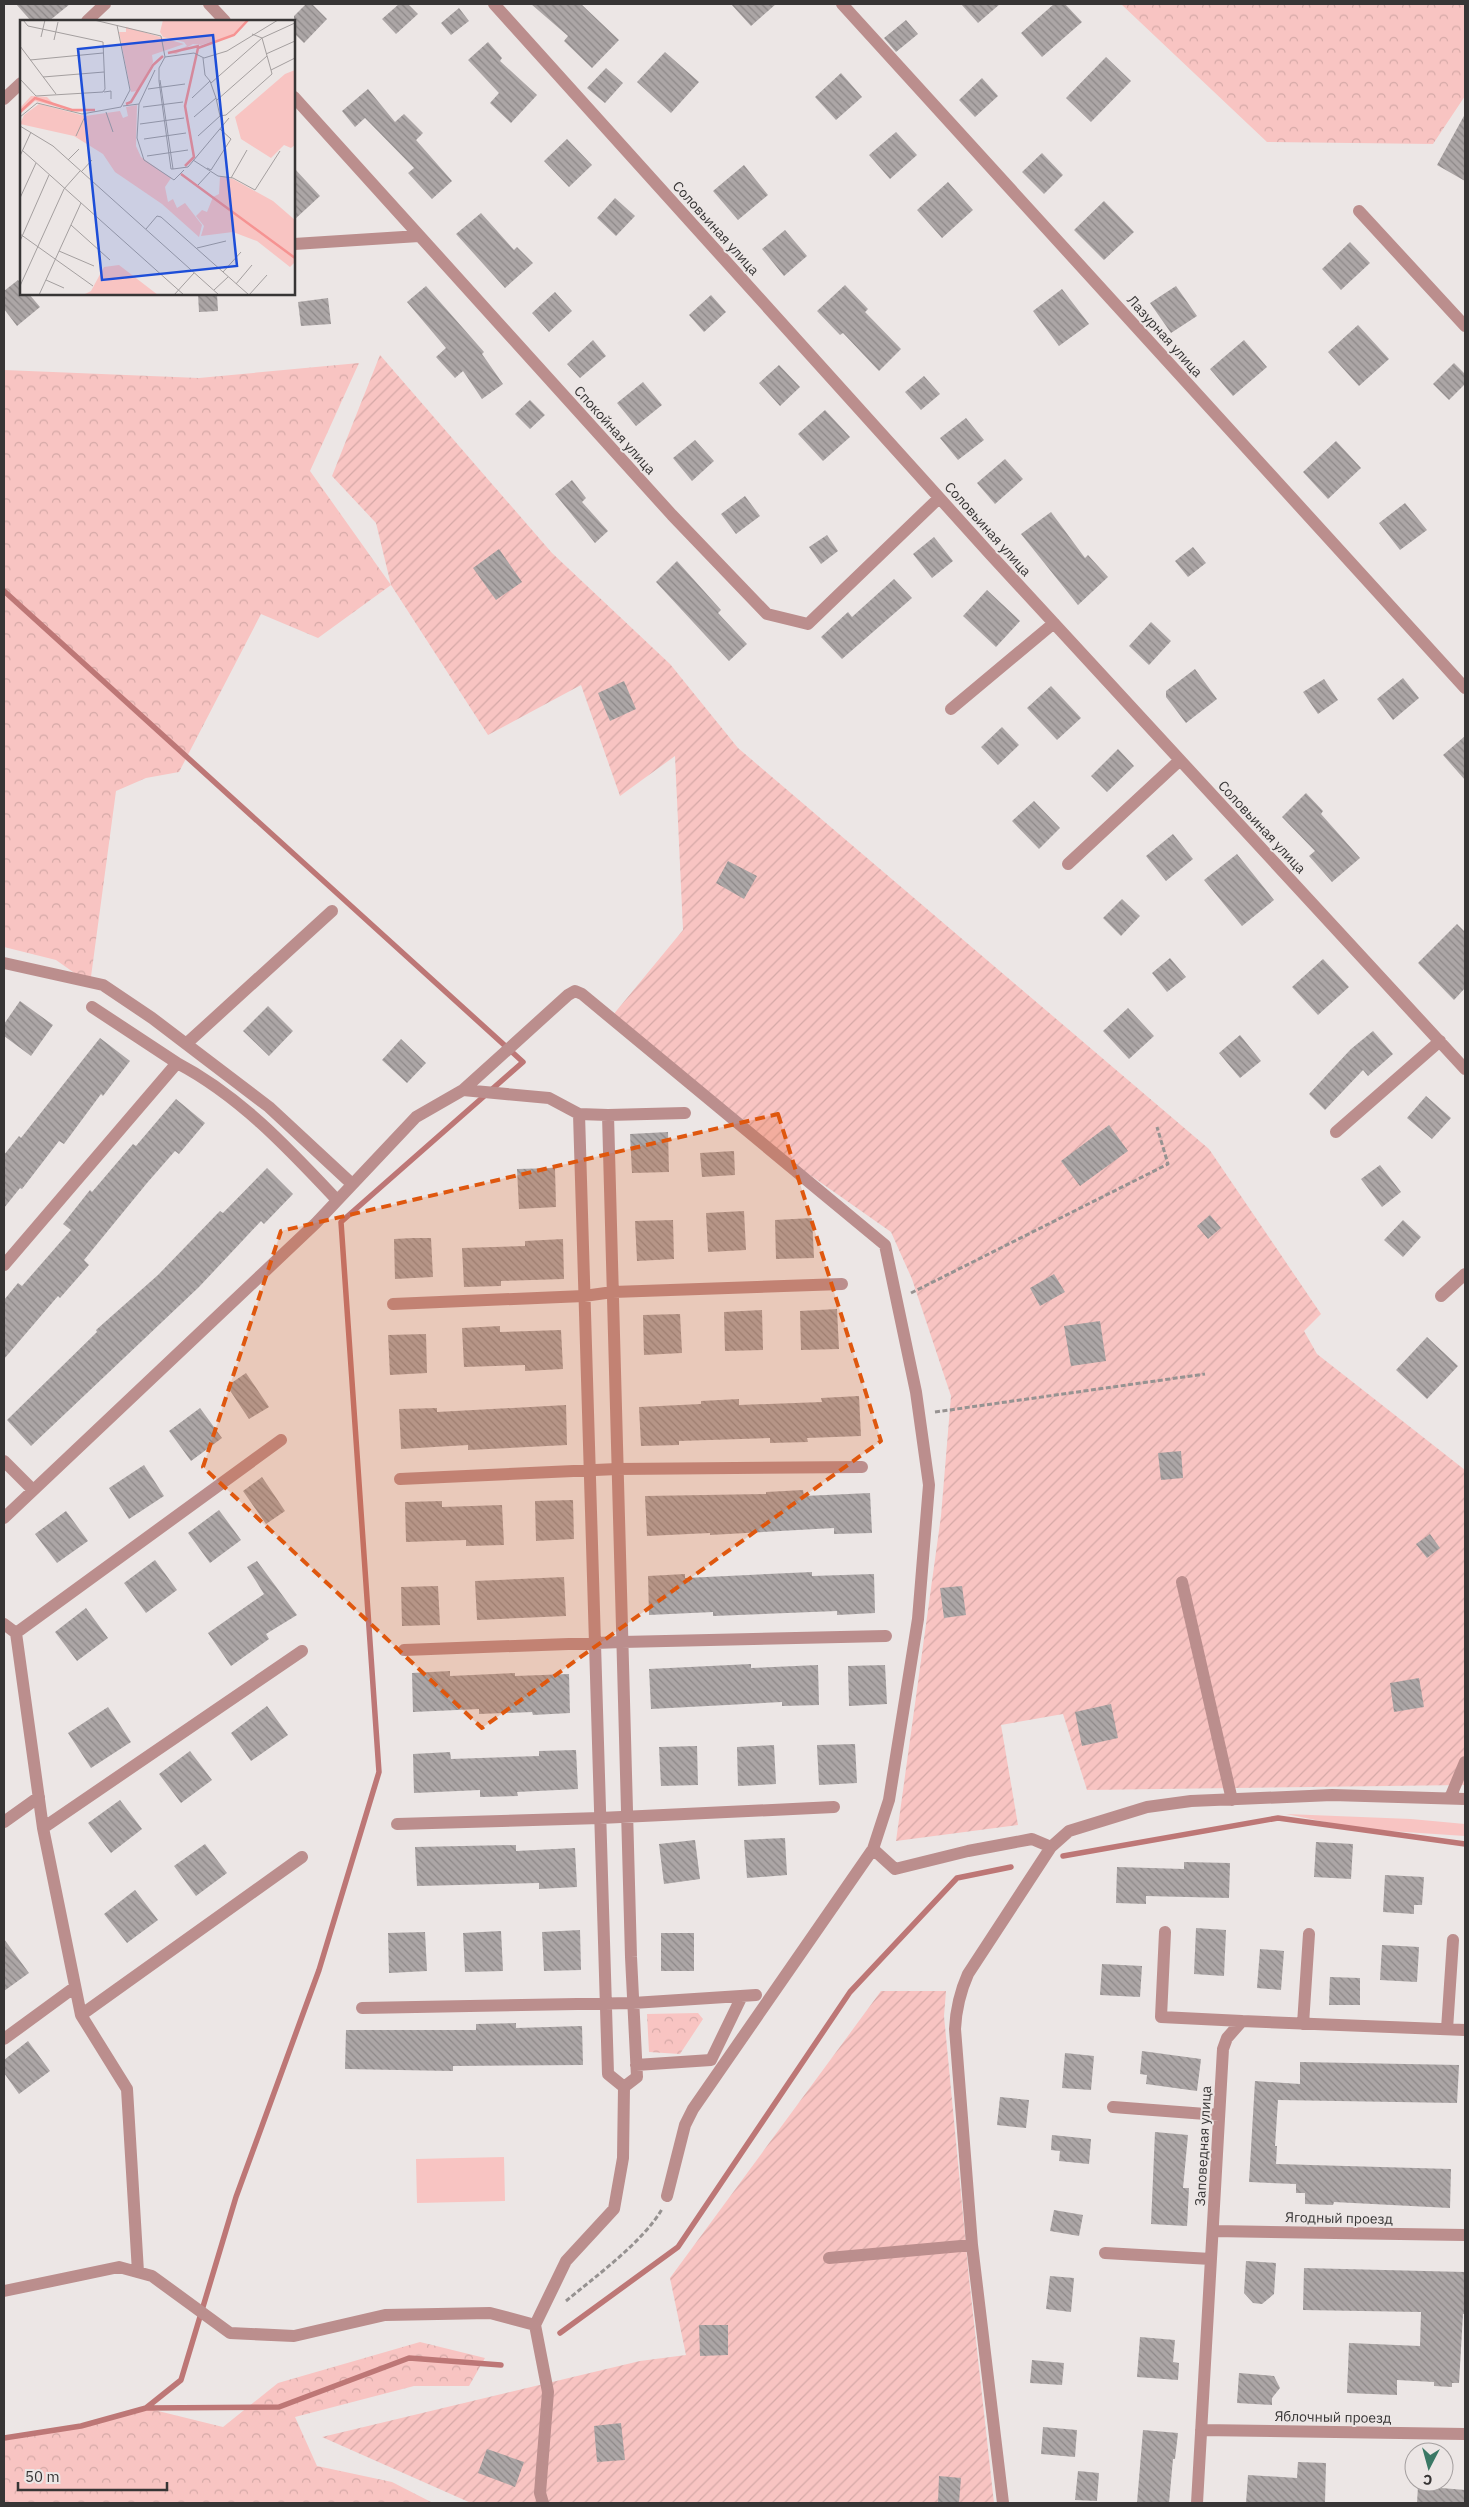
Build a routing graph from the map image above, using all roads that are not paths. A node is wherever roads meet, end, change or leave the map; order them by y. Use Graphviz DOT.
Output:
graph roads {
  1 [pos="105,4"];
  2 [pos="209,4"];
  3 [pos="494,4"];
  4 [pos="842,4"];
  5 [pos="88,20"];
  6 [pos="224,20"];
  7 [pos="20,84"];
  8 [pos="295,98"];
  9 [pos="4,99"];
  10 [pos="1358,211"];
  11 [pos="419,236"];
  12 [pos="295,244"];
  13 [pos="1465,326"];
  14 [pos="939,498"];
  15 [pos="1054,623"];
  16 [pos="1465,688"];
  17 [pos="951,709"];
  18 [pos="1180,760"];
  19 [pos="1068,864"];
  20 [pos="332,910"];
  21 [pos="4,963"];
  22 [pos="92,1007"];
  23 [pos="1440,1041"];
  24 [pos="186,1044"];
  25 [pos="178,1063"];
  26 [pos="1465,1069"];
  27 [pos="463,1090"];
  28 [pos="685,1113"];
  29 [pos="579,1114"];
  30 [pos="608,1115"];
  31 [pos="1336,1132"];
  32 [pos="352,1184"];
  33 [pos="337,1200"];
  34 [pos="4,1265"];
  35 [pos="1465,1274"];
  36 [pos="842,1284"];
  37 [pos="612,1292"];
  38 [pos="584,1296"];
  39 [pos="1441,1296"];
  40 [pos="393,1304"];
  41 [pos="281,1440"];
  42 [pos="4,1461"];
  43 [pos="862,1467"];
  44 [pos="617,1469"];
  45 [pos="590,1471"];
  46 [pos="400,1479"];
  47 [pos="33,1490"];
  48 [pos="4,1518"];
  49 [pos="1182,1582"];
  50 [pos="4,1624"];
  51 [pos="16,1633"];
  52 [pos="886,1636"];
  53 [pos="622,1642"];
  54 [pos="595,1644"];
  55 [pos="404,1650"];
  56 [pos="302,1651"];
  57 [pos="1465,1762"];
  58 [pos="39,1797"];
  59 [pos="1450,1798"];
  60 [pos="1465,1799"];
  61 [pos="1232,1800"];
  62 [pos="834,1807"];
  63 [pos="627,1816"];
  64 [pos="600,1818"];
  65 [pos="4,1822"];
  66 [pos="397,1824"];
  67 [pos="43,1828"];
  68 [pos="1051,1847"];
  69 [pos="873,1849"];
  70 [pos="302,1857"];
  71 [pos="1166,1932"];
  72 [pos="1309,1934"];
  73 [pos="1453,1940"];
  74 [pos="76,1987"];
  75 [pos="756,1995"];
  76 [pos="742,1996"];
  77 [pos="633,2003"];
  78 [pos="606,2004"];
  79 [pos="362,2008"];
  80 [pos="81,2015"];
  81 [pos="1242,2021"];
  82 [pos="1303,2024"];
  83 [pos="1447,2029"];
  84 [pos="1465,2030"];
  85 [pos="4,2038"];
  86 [pos="636,2065"];
  87 [pos="624,2087"];
  88 [pos="1113,2107"];
  89 [pos="1219,2115"];
  90 [pos="666,2196"];
  91 [pos="1213,2231"];
  92 [pos="1465,2235"];
  93 [pos="972,2246"];
  94 [pos="1105,2253"];
  95 [pos="830,2258"];
  96 [pos="1211,2259"];
  97 [pos="138,2272"];
  98 [pos="4,2291"];
  99 [pos="535,2325"];
  100 [pos="1201,2430"];
  101 [pos="1465,2434"];
  102 [pos="544,2503"];
  103 [pos="1003,2503"];
  104 [pos="1197,2503"];
  1 -- 5 [label="street"];
  2 -- 6 [label="street"];
  3 -- 14 [label="street, Соловьиная улица"];
  4 -- 16 [label="street, Лазурная улица"];
  7 -- 9 [label="street"];
  8 -- 11 [label="street, Спокойная улица"];
  10 -- 13 [label="street"];
  11 -- 12 [label="street"];
  11 -- 14 [label="street, Спокойная улица"];
  14 -- 15 [label="street, Соловьиная улица"];
  15 -- 17 [label="street"];
  15 -- 18 [label="street, Соловьиная улица"];
  18 -- 19 [label="street"];
  18 -- 23 [label="street, Соловьиная улица"];
  20 -- 24 [label="street"];
  21 -- 24 [label="street"];
  22 -- 25 [label="street"];
  23 -- 26 [label="street, Соловьиная улица"];
  23 -- 31 [label="street"];
  24 -- 32 [label="street"];
  25 -- 33 [label="street"];
  25 -- 34 [label="street"];
  27 -- 29 [label="street"];
  27 -- 32 [label="street"];
  27 -- 69 [label="street"];
  28 -- 30 [label="street"];
  29 -- 30 [label="street"];
  29 -- 38 [label="street"];
  30 -- 37 [label="street"];
  32 -- 33 [label="street"];
  33 -- 47 [label="street"];
  35 -- 39 [label="street"];
  36 -- 37 [label="street"];
  37 -- 38 [label="street"];
  37 -- 44 [label="street"];
  38 -- 40 [label="street"];
  38 -- 45 [label="street"];
  41 -- 51 [label="street"];
  42 -- 47 [label="street"];
  43 -- 44 [label="street"];
  44 -- 45 [label="street"];
  44 -- 53 [label="street"];
  45 -- 46 [label="street"];
  45 -- 54 [label="street"];
  47 -- 48 [label="street"];
  49 -- 61 [label="street"];
  50 -- 51 [label="street"];
  51 -- 58 [label="street"];
  52 -- 53 [label="street"];
  53 -- 54 [label="street"];
  53 -- 63 [label="street"];
  54 -- 55 [label="street"];
  54 -- 64 [label="street"];
  56 -- 67 [label="street"];
  57 -- 59 [label="street"];
  58 -- 65 [label="street"];
  58 -- 67 [label="street"];
  59 -- 60 [label="street"];
  59 -- 61 [label="street"];
  61 -- 68 [label="street"];
  62 -- 63 [label="street"];
  63 -- 64 [label="street"];
  63 -- 77 [label="street"];
  64 -- 66 [label="street"];
  64 -- 78 [label="street"];
  67 -- 74 [label="street"];
  68 -- 69 [label="street"];
  68 -- 93 [label="street"];
  69 -- 90 [label="street"];
  70 -- 80 [label="street"];
  71 -- 81 [label="street"];
  72 -- 82 [label="street"];
  73 -- 83 [label="street"];
  74 -- 80 [label="street"];
  74 -- 85 [label="street"];
  75 -- 76 [label="street"];
  76 -- 77 [label="street"];
  76 -- 86 [label="street"];
  77 -- 78 [label="street"];
  77 -- 86 [label="street"];
  78 -- 79 [label="street"];
  78 -- 87 [label="street"];
  80 -- 97 [label="street"];
  81 -- 82 [label="street"];
  81 -- 89 [label="street, Заповедная улица"];
  82 -- 83 [label="street"];
  83 -- 84 [label="street"];
  86 -- 87 [label="street"];
  87 -- 99 [label="street"];
  88 -- 89 [label="street"];
  89 -- 91 [label="street, Заповедная улица"];
  91 -- 92 [label="street, Ягодный проезд"];
  91 -- 96 [label="street, Заповедная улица"];
  93 -- 95 [label="street"];
  93 -- 103 [label="street"];
  94 -- 96 [label="street"];
  96 -- 100 [label="street, Заповедная улица"];
  97 -- 98 [label="street"];
  97 -- 99 [label="street"];
  99 -- 102 [label="street"];
  100 -- 101 [label="street, Яблочный проезд"];
  100 -- 104 [label="street, Заповедная улица"];
}
